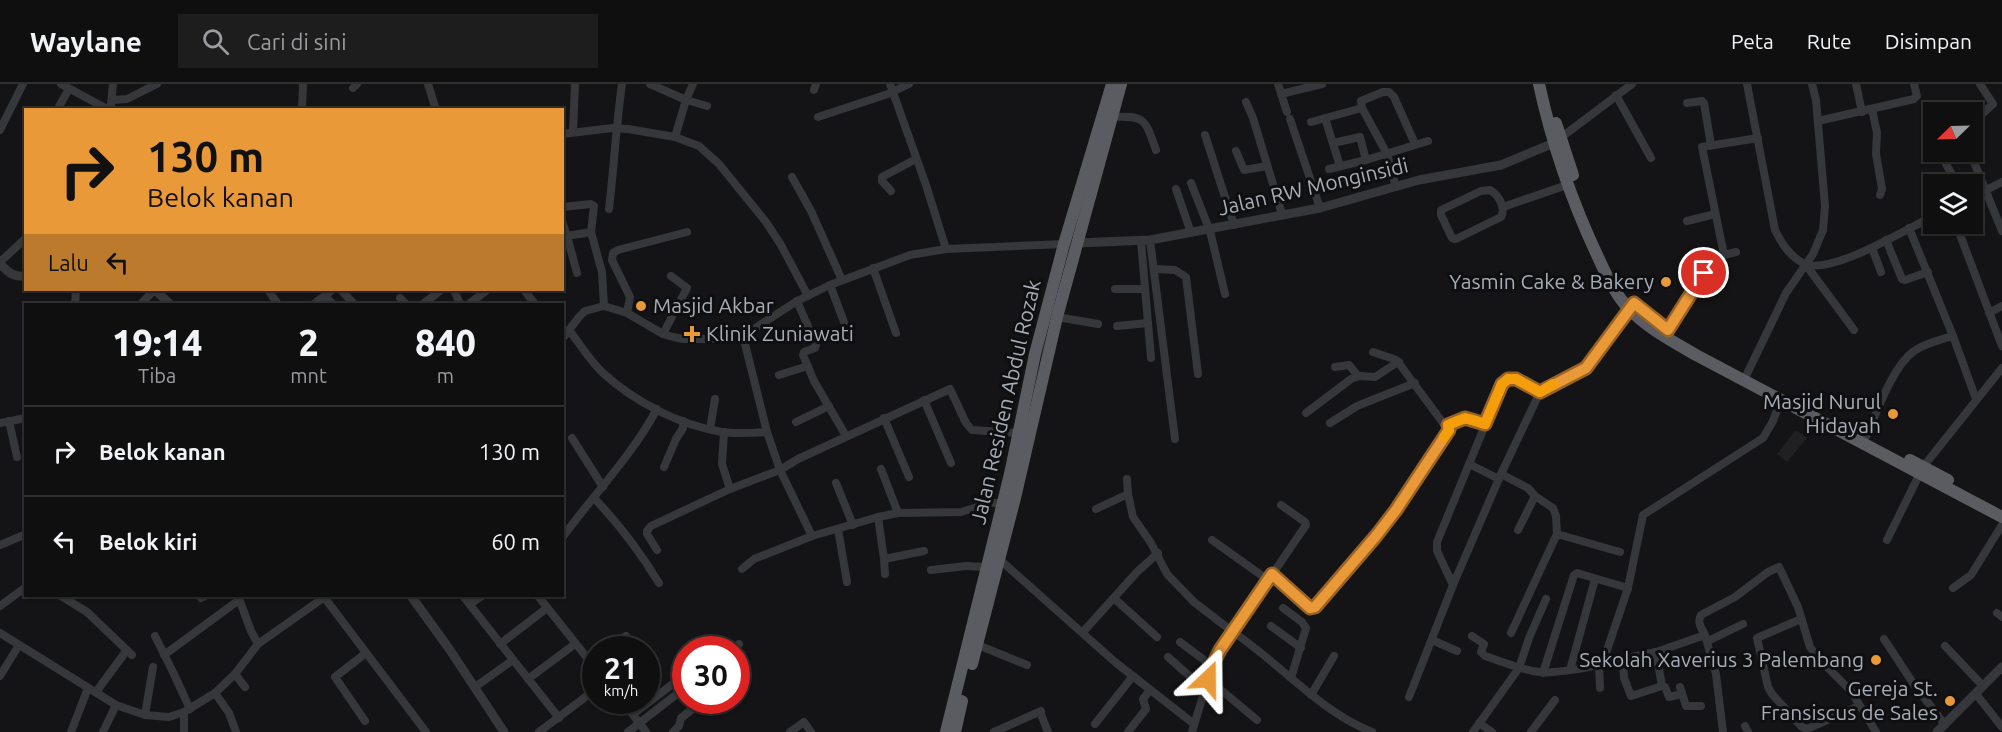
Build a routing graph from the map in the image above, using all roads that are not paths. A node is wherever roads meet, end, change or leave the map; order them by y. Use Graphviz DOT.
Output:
graph roads {
  1 [pos="22,84"];
  2 [pos="61,84"];
  3 [pos="113,84"];
  4 [pos="157,84"];
  5 [pos="303,84"];
  6 [pos="428,84"];
  7 [pos="575,84"];
  8 [pos="622,84"];
  9 [pos="650,84"];
  10 [pos="693,84"];
  11 [pos="909,84"];
  12 [pos="1112,84"];
  13 [pos="1121,84"];
  14 [pos="1278,84"];
  15 [pos="1322,84"];
  16 [pos="1539,84"];
  17 [pos="1546,84"];
  18 [pos="1632,84"];
  19 [pos="1747,84"];
  20 [pos="1812,84"];
  21 [pos="1856,84"];
  22 [pos="1914,84"];
  23 [pos="1980,84"];
  24 [pos="891,88"];
  25 [pos="69,89"];
  26 [pos="1281,94"];
  27 [pos="1616,95"];
  28 [pos="112,100"];
  29 [pos="686,100"];
  30 [pos="1246,102"];
  31 [pos="1687,103"];
  32 [pos="707,106"];
  33 [pos="58,108"];
  34 [pos="106,108"];
  35 [pos="110,108"];
  36 [pos="302,108"];
  37 [pos="435,108"];
  38 [pos="1362,108"];
  39 [pos="1872,110"];
  40 [pos="1862,112"];
  41 [pos="1983,113"];
  42 [pos="818,117"];
  43 [pos="1112,117"];
  44 [pos="1325,118"];
  45 [pos="1818,121"];
  46 [pos="1311,122"];
  47 [pos="615,128"];
  48 [pos="0,130"];
  49 [pos="573,132"];
  50 [pos="564,134"];
  51 [pos="1206,135"];
  52 [pos="675,136"];
  53 [pos="1758,138"];
  54 [pos="1557,140"];
  55 [pos="1428,141"];
  56 [pos="1333,143"];
  57 [pos="1415,144"];
  58 [pos="1712,145"];
  59 [pos="1156,150"];
  60 [pos="1236,152"];
  61 [pos="1387,154"];
  62 [pos="1651,158"];
  63 [pos="916,159"];
  64 [pos="1366,160"];
  65 [pos="1945,162"];
  66 [pos="1974,162"];
  67 [pos="1267,166"];
  68 [pos="1340,166"];
  69 [pos="1329,169"];
  70 [pos="1952,174"];
  71 [pos="792,177"];
  72 [pos="2002,182"];
  73 [pos="1191,183"];
  74 [pos="1567,184"];
  75 [pos="1396,187"];
  76 [pos="1176,189"];
  77 [pos="1986,190"];
  78 [pos="891,191"];
  79 [pos="1983,192"];
  80 [pos="1880,195"];
  81 [pos="1578,203"];
  82 [pos="564,207"];
  83 [pos="1320,207"];
  84 [pos="1503,207"];
  85 [pos="609,209"];
  86 [pos="1282,214"];
  87 [pos="1715,214"];
  88 [pos="1687,221"];
  89 [pos="2000,221"];
  90 [pos="1923,222"];
  91 [pos="1234,225"];
  92 [pos="564,227"];
  93 [pos="1910,228"];
  94 [pos="2002,231"];
  95 [pos="591,232"];
  96 [pos="687,232"];
  97 [pos="1211,232"];
  98 [pos="1191,233"];
  99 [pos="1960,234"];
  100 [pos="567,236"];
  101 [pos="24,240"];
  102 [pos="1886,240"];
  103 [pos="1145,241"];
  104 [pos="1070,243"];
  105 [pos="1872,248"];
  106 [pos="946,249"];
  107 [pos="1736,252"];
  108 [pos="1724,255"];
  109 [pos="0,263"];
  110 [pos="1806,265"];
  111 [pos="873,268"];
  112 [pos="1154,269"];
  113 [pos="1881,272"];
  114 [pos="1928,272"];
  115 [pos="577,273"];
  116 [pos="24,276"];
  117 [pos="672,276"];
  118 [pos="842,280"];
  119 [pos="830,285"];
  120 [pos="1144,288"];
  121 [pos="1115,289"];
  122 [pos="153,291"];
  123 [pos="155,291"];
  124 [pos="331,291"];
  125 [pos="342,291"];
  126 [pos="440,291"];
  127 [pos="486,291"];
  128 [pos="1225,294"];
  129 [pos="325,296"];
  130 [pos="808,296"];
  131 [pos="400,298"];
  132 [pos="797,301"];
  133 [pos="142,303"];
  134 [pos="169,303"];
  135 [pos="315,303"];
  136 [pos="332,303"];
  137 [pos="353,303"];
  138 [pos="405,303"];
  139 [pos="424,303"];
  140 [pos="470,303"];
  141 [pos="604,306"];
  142 [pos="1631,306"];
  143 [pos="2002,306"];
  144 [pos="627,313"];
  145 [pos="1989,313"];
  146 [pos="1057,318"];
  147 [pos="844,322"];
  148 [pos="1148,323"];
  149 [pos="1098,324"];
  150 [pos="1117,326"];
  151 [pos="569,330"];
  152 [pos="1668,330"];
  153 [pos="1854,330"];
  154 [pos="896,333"];
  155 [pos="663,334"];
  156 [pos="564,336"];
  157 [pos="743,336"];
  158 [pos="1953,336"];
  159 [pos="2002,346"];
  160 [pos="1373,352"];
  161 [pos="1151,358"];
  162 [pos="1399,362"];
  163 [pos="807,366"];
  164 [pos="1335,367"];
  165 [pos="2002,368"];
  166 [pos="1198,374"];
  167 [pos="779,375"];
  168 [pos="1358,376"];
  169 [pos="1746,377"];
  170 [pos="1414,383"];
  171 [pos="1540,392"];
  172 [pos="715,399"];
  173 [pos="1976,399"];
  174 [pos="924,400"];
  175 [pos="1781,400"];
  176 [pos="829,406"];
  177 [pos="657,409"];
  178 [pos="1306,412"];
  179 [pos="24,418"];
  180 [pos="884,418"];
  181 [pos="9,421"];
  182 [pos="683,421"];
  183 [pos="796,422"];
  184 [pos="0,423"];
  185 [pos="1330,423"];
  186 [pos="1485,424"];
  187 [pos="1448,425"];
  188 [pos="710,429"];
  189 [pos="724,432"];
  190 [pos="767,432"];
  191 [pos="1019,433"];
  192 [pos="846,436"];
  193 [pos="1866,437"];
  194 [pos="572,438"];
  195 [pos="1175,439"];
  196 [pos="16,457"];
  197 [pos="951,463"];
  198 [pos="1469,464"];
  199 [pos="663,467"];
  200 [pos="881,469"];
  201 [pos="780,470"];
  202 [pos="1921,471"];
  203 [pos="1500,476"];
  204 [pos="909,477"];
  205 [pos="1127,479"];
  206 [pos="836,483"];
  207 [pos="603,486"];
  208 [pos="730,489"];
  209 [pos="1128,494"];
  210 [pos="1535,496"];
  211 [pos="594,498"];
  212 [pos="1002,503"];
  213 [pos="1281,505"];
  214 [pos="1096,509"];
  215 [pos="2002,509"];
  216 [pos="898,513"];
  217 [pos="878,517"];
  218 [pos="2002,517"];
  219 [pos="853,525"];
  220 [pos="2002,525"];
  221 [pos="838,529"];
  222 [pos="1518,530"];
  223 [pos="1557,534"];
  224 [pos="24,535"];
  225 [pos="564,536"];
  226 [pos="812,536"];
  227 [pos="1212,540"];
  228 [pos="1887,540"];
  229 [pos="0,545"];
  230 [pos="657,550"];
  231 [pos="924,552"];
  232 [pos="1620,552"];
  233 [pos="1158,553"];
  234 [pos="884,559"];
  235 [pos="999,560"];
  236 [pos="986,567"];
  237 [pos="742,569"];
  238 [pos="931,570"];
  239 [pos="885,574"];
  240 [pos="1270,577"];
  241 [pos="1595,579"];
  242 [pos="847,582"];
  243 [pos="659,583"];
  244 [pos="1453,585"];
  245 [pos="24,588"];
  246 [pos="1628,588"];
  247 [pos="1953,588"];
  248 [pos="64,597"];
  249 [pos="324,597"];
  250 [pos="326,597"];
  251 [pos="412,597"];
  252 [pos="464,597"];
  253 [pos="480,597"];
  254 [pos="539,597"];
  255 [pos="238,598"];
  256 [pos="1546,598"];
  257 [pos="1113,600"];
  258 [pos="470,604"];
  259 [pos="0,606"];
  260 [pos="547,608"];
  261 [pos="1283,608"];
  262 [pos="1801,620"];
  263 [pos="1743,624"];
  264 [pos="1270,626"];
  265 [pos="1083,632"];
  266 [pos="1233,632"];
  267 [pos="0,633"];
  268 [pos="1510,633"];
  269 [pos="155,636"];
  270 [pos="1472,636"];
  271 [pos="1157,637"];
  272 [pos="1706,638"];
  273 [pos="1884,639"];
  274 [pos="1432,640"];
  275 [pos="1180,642"];
  276 [pos="973,643"];
  277 [pos="258,644"];
  278 [pos="500,644"];
  279 [pos="575,644"];
  280 [pos="19,645"];
  281 [pos="1945,646"];
  282 [pos="1301,648"];
  283 [pos="582,651"];
  284 [pos="1457,651"];
  285 [pos="1656,652"];
  286 [pos="366,653"];
  287 [pos="164,655"];
  288 [pos="1334,656"];
  289 [pos="1168,657"];
  290 [pos="1623,659"];
  291 [pos="513,660"];
  292 [pos="1602,663"];
  293 [pos="1027,665"];
  294 [pos="1212,666"];
  295 [pos="2002,667"];
  296 [pos="153,668"];
  297 [pos="1519,668"];
  298 [pos="1570,670"];
  299 [pos="1543,673"];
  300 [pos="235,674"];
  301 [pos="0,676"];
  302 [pos="1133,676"];
  303 [pos="1291,678"];
  304 [pos="528,679"];
  305 [pos="1208,679"];
  306 [pos="672,685"];
  307 [pos="1662,686"];
  308 [pos="245,687"];
  309 [pos="475,687"];
  310 [pos="1600,688"];
  311 [pos="1204,689"];
  312 [pos="92,690"];
  313 [pos="1150,690"];
  314 [pos="1979,690"];
  315 [pos="215,693"];
  316 [pos="660,694"];
  317 [pos="1311,695"];
  318 [pos="1409,697"];
  319 [pos="672,698"];
  320 [pos="582,699"];
  321 [pos="1555,700"];
  322 [pos="116,705"];
  323 [pos="1701,706"];
  324 [pos="1859,706"];
  325 [pos="187,711"];
  326 [pos="633,714"];
  327 [pos="686,714"];
  328 [pos="145,715"];
  329 [pos="559,718"];
  330 [pos="1257,720"];
  331 [pos="365,721"];
  332 [pos="639,723"];
  333 [pos="1479,723"];
  334 [pos="1095,724"];
  335 [pos="1945,725"];
  336 [pos="2002,727"];
  337 [pos="1193,728"];
  338 [pos="71,732"];
  339 [pos="103,732"];
  340 [pos="184,732"];
  341 [pos="236,732"];
  342 [pos="426,732"];
  343 [pos="504,732"];
  344 [pos="539,732"];
  345 [pos="628,732"];
  346 [pos="646,732"];
  347 [pos="673,732"];
  348 [pos="790,732"];
  349 [pos="811,732"];
  350 [pos="946,732"];
  351 [pos="955,732"];
  352 [pos="994,732"];
  353 [pos="1048,732"];
  354 [pos="1128,732"];
  355 [pos="1372,732"];
  356 [pos="1473,732"];
  357 [pos="1492,732"];
  358 [pos="1531,732"];
  359 [pos="1723,732"];
  360 [pos="1876,732"];
  361 [pos="1937,732"];
  1 -- 48 [label="street"];
  2 -- 25 [label="street"];
  3 -- 28 [label="street"];
  4 -- 28 [label="street"];
  5 -- 36 [label="street"];
  6 -- 37 [label="street"];
  7 -- 49 [label="street"];
  8 -- 47 [label="street"];
  9 -- 29 [label="street"];
  10 -- 29 [label="street"];
  11 -- 24 [label="street"];
  12 -- 104 [label="highway, Jalan Residen Abdul Rozak"];
  13 -- 43 [label="highway, Jalan Residen Abdul Rozak"];
  14 -- 26 [label="street"];
  15 -- 26 [label="street"];
  16 -- 54 [label="highway"];
  17 -- 54 [label="highway"];
  18 -- 27 [label="street"];
  19 -- 53 [label="street"];
  20 -- 45 [label="street"];
  21 -- 40 [label="street"];
  22 -- 39 [label="street"];
  23 -- 41 [label="street"];
  24 -- 42 [label="street"];
  24 -- 63 [label="street"];
  25 -- 33 [label="street"];
  25 -- 34 [label="street"];
  26 -- 83 [label="street"];
  27 -- 54 [label="street"];
  27 -- 62 [label="street"];
  28 -- 35 [label="street"];
  29 -- 32 [label="street"];
  29 -- 52 [label="street"];
  30 -- 67 [label="street"];
  31 -- 58 [label="street"];
  38 -- 44 [label="street"];
  38 -- 57 [label="street"];
  38 -- 61 [label="street"];
  39 -- 40 [label="street"];
  39 -- 80 [label="street"];
  40 -- 45 [label="street"];
  43 -- 59 [label="street"];
  43 -- 104 [label="highway, Jalan Residen Abdul Rozak"];
  44 -- 46 [label="street"];
  44 -- 56 [label="street"];
  45 -- 110 [label="street"];
  47 -- 49 [label="street"];
  47 -- 52 [label="street"];
  47 -- 85 [label="street"];
  49 -- 50 [label="street"];
  51 -- 91 [label="street"];
  52 -- 130 [label="street"];
  53 -- 58 [label="street"];
  53 -- 110 [label="street"];
  54 -- 74 [label="highway"];
  54 -- 75 [label="street, Jalan RW Monginsidi"];
  54 -- 81 [label="highway"];
  55 -- 57 [label="street"];
  56 -- 64 [label="street"];
  56 -- 68 [label="street"];
  57 -- 61 [label="street"];
  58 -- 87 [label="street"];
  60 -- 67 [label="street"];
  61 -- 64 [label="street"];
  61 -- 75 [label="street"];
  63 -- 78 [label="street"];
  63 -- 106 [label="street"];
  64 -- 68 [label="street"];
  65 -- 70 [label="street"];
  66 -- 77 [label="street"];
  67 -- 86 [label="street"];
  68 -- 69 [label="street"];
  71 -- 118 [label="street"];
  72 -- 77 [label="street"];
  73 -- 97 [label="street"];
  74 -- 81 [label="highway"];
  74 -- 84 [label="street"];
  75 -- 83 [label="street, Jalan RW Monginsidi"];
  76 -- 98 [label="street"];
  77 -- 79 [label="street"];
  77 -- 89 [label="street"];
  81 -- 142 [label="highway"];
  82 -- 95 [label="street"];
  83 -- 86 [label="street, Jalan RW Monginsidi"];
  84 -- 84 [label="street"];
  86 -- 91 [label="street, Jalan RW Monginsidi"];
  87 -- 88 [label="street"];
  87 -- 108 [label="street"];
  89 -- 94 [label="street"];
  90 -- 93 [label="street"];
  91 -- 97 [label="street, Jalan RW Monginsidi"];
  92 -- 100 [label="street"];
  93 -- 102 [label="street"];
  93 -- 114 [label="street"];
  95 -- 100 [label="street"];
  95 -- 141 [label="street"];
  96 -- 144 [label="street"];
  97 -- 98 [label="street, Jalan RW Monginsidi"];
  97 -- 128 [label="street"];
  98 -- 103 [label="street, Jalan RW Monginsidi"];
  99 -- 145 [label="street"];
  100 -- 115 [label="street"];
  101 -- 109 [label="street"];
  102 -- 105 [label="street"];
  102 -- 114 [label="street"];
  103 -- 104 [label="street, Jalan RW Monginsidi"];
  103 -- 112 [label="street"];
  103 -- 120 [label="street"];
  104 -- 106 [label="street, Jalan RW Monginsidi"];
  104 -- 146 [label="highway, Jalan Residen Abdul Rozak"];
  104 -- 191 [label="highway, Jalan Residen Abdul Rozak"];
  105 -- 110 [label="street"];
  105 -- 113 [label="street"];
  106 -- 111 [label="street, Jalan RW Monginsidi"];
  107 -- 108 [label="street"];
  108 -- 152 [label="street"];
  109 -- 116 [label="street"];
  110 -- 153 [label="street"];
  110 -- 169 [label="street"];
  111 -- 118 [label="street, Jalan RW Monginsidi"];
  111 -- 154 [label="street"];
  112 -- 166 [label="street"];
  112 -- 195 [label="street"];
  114 -- 158 [label="street"];
  117 -- 155 [label="street"];
  118 -- 119 [label="street, Jalan RW Monginsidi"];
  119 -- 130 [label="street, Jalan RW Monginsidi"];
  119 -- 147 [label="street"];
  120 -- 121 [label="street"];
  120 -- 148 [label="street"];
  122 -- 133 [label="street"];
  123 -- 134 [label="street"];
  124 -- 129 [label="street"];
  125 -- 137 [label="street"];
  126 -- 139 [label="street"];
  127 -- 140 [label="street"];
  129 -- 135 [label="street"];
  129 -- 136 [label="street"];
  130 -- 132 [label="street, Jalan RW Monginsidi"];
  131 -- 138 [label="street"];
  132 -- 157 [label="street, Jalan RW Monginsidi"];
  132 -- 163 [label="street"];
  141 -- 144 [label="street, Jalan RW Monginsidi"];
  141 -- 151 [label="street"];
  142 -- 152 [label="highway"];
  142 -- 169 [label="highway"];
  142 -- 171 [label="street"];
  143 -- 145 [label="street"];
  144 -- 155 [label="street, Jalan RW Monginsidi"];
  145 -- 159 [label="street"];
  146 -- 149 [label="street"];
  146 -- 235 [label="highway, Jalan Residen Abdul Rozak"];
  148 -- 150 [label="street"];
  148 -- 161 [label="street"];
  151 -- 156 [label="street"];
  151 -- 177 [label="street"];
  152 -- 169 [label="highway"];
  155 -- 157 [label="street, Jalan RW Monginsidi"];
  157 -- 190 [label="street"];
  158 -- 173 [label="street"];
  158 -- 193 [label="street"];
  160 -- 162 [label="street"];
  162 -- 168 [label="street"];
  162 -- 170 [label="street"];
  163 -- 167 [label="street"];
  163 -- 176 [label="street"];
  164 -- 168 [label="street"];
  165 -- 173 [label="street"];
  168 -- 178 [label="street"];
  169 -- 175 [label="highway"];
  169 -- 193 [label="highway"];
  170 -- 185 [label="street"];
  170 -- 187 [label="street"];
  171 -- 186 [label="street"];
  171 -- 203 [label="street"];
  172 -- 188 [label="street"];
  173 -- 202 [label="street"];
  174 -- 180 [label="street"];
  174 -- 191 [label="street"];
  174 -- 197 [label="street"];
  175 -- 202 [label="highway"];
  175 -- 246 [label="street"];
  176 -- 183 [label="street"];
  176 -- 192 [label="street"];
  177 -- 182 [label="street"];
  177 -- 207 [label="street"];
  179 -- 181 [label="street"];
  180 -- 192 [label="street"];
  180 -- 204 [label="street"];
  181 -- 184 [label="street"];
  181 -- 196 [label="street"];
  182 -- 188 [label="street"];
  182 -- 199 [label="street"];
  186 -- 187 [label="street"];
  186 -- 198 [label="street"];
  187 -- 240 [label="street"];
  188 -- 189 [label="street"];
  189 -- 190 [label="street"];
  189 -- 208 [label="street"];
  190 -- 201 [label="street"];
  191 -- 212 [label="highway, Jalan Residen Abdul Rozak"];
  192 -- 201 [label="street"];
  193 -- 202 [label="highway"];
  194 -- 207 [label="street"];
  198 -- 203 [label="street"];
  198 -- 244 [label="street"];
  200 -- 216 [label="street"];
  201 -- 208 [label="street"];
  201 -- 226 [label="street"];
  202 -- 215 [label="highway"];
  202 -- 218 [label="highway"];
  202 -- 228 [label="street"];
  203 -- 210 [label="street"];
  203 -- 244 [label="street"];
  205 -- 209 [label="street"];
  206 -- 219 [label="street"];
  207 -- 211 [label="street"];
  208 -- 230 [label="street"];
  209 -- 214 [label="street"];
  209 -- 233 [label="street"];
  210 -- 222 [label="street"];
  210 -- 223 [label="street"];
  211 -- 225 [label="street"];
  211 -- 243 [label="street"];
  212 -- 216 [label="street"];
  212 -- 236 [label="highway, Jalan Residen Abdul Rozak"];
  213 -- 240 [label="street"];
  216 -- 217 [label="street"];
  217 -- 219 [label="street"];
  217 -- 234 [label="street"];
  219 -- 221 [label="street"];
  220 -- 247 [label="street"];
  221 -- 226 [label="street"];
  221 -- 242 [label="street"];
  223 -- 232 [label="street"];
  223 -- 268 [label="street"];
  224 -- 229 [label="street"];
  226 -- 237 [label="street"];
  227 -- 240 [label="street"];
  231 -- 234 [label="street"];
  233 -- 257 [label="street"];
  233 -- 266 [label="street"];
  234 -- 239 [label="street"];
  235 -- 265 [label="street"];
  235 -- 276 [label="highway, Jalan Residen Abdul Rozak"];
  236 -- 238 [label="street"];
  236 -- 276 [label="highway, Jalan Residen Abdul Rozak"];
  240 -- 266 [label="street"];
  241 -- 246 [label="street"];
  241 -- 298 [label="street"];
  241 -- 299 [label="street"];
  244 -- 274 [label="street"];
  245 -- 259 [label="street"];
  246 -- 292 [label="street"];
  248 -- 312 [label="street"];
  249 -- 277 [label="street"];
  250 -- 286 [label="street"];
  251 -- 309 [label="street"];
  252 -- 258 [label="street"];
  253 -- 258 [label="street"];
  254 -- 260 [label="street"];
  255 -- 277 [label="street"];
  255 -- 287 [label="street"];
  256 -- 297 [label="street"];
  257 -- 265 [label="street"];
  257 -- 271 [label="street"];
  258 -- 278 [label="street"];
  260 -- 278 [label="street"];
  260 -- 279 [label="street"];
  261 -- 282 [label="street"];
  262 -- 272 [label="street"];
  262 -- 324 [label="street"];
  262 -- 324 [label="street"];
  263 -- 272 [label="street"];
  264 -- 282 [label="street"];
  265 -- 302 [label="street"];
  266 -- 294 [label="street"];
  266 -- 303 [label="street"];
  267 -- 280 [label="street"];
  269 -- 287 [label="street"];
  270 -- 297 [label="street"];
  272 -- 285 [label="street"];
  272 -- 359 [label="street"];
  273 -- 335 [label="street"];
  274 -- 284 [label="street"];
  274 -- 318 [label="street"];
  275 -- 294 [label="street"];
  276 -- 293 [label="street"];
  276 -- 350 [label="highway, Jalan Residen Abdul Rozak"];
  276 -- 351 [label="highway, Jalan Residen Abdul Rozak"];
  277 -- 300 [label="street"];
  278 -- 291 [label="street"];
  279 -- 283 [label="street"];
  279 -- 304 [label="street"];
  280 -- 301 [label="street"];
  280 -- 312 [label="street"];
  281 -- 314 [label="street"];
  282 -- 303 [label="street"];
  285 -- 290 [label="street"];
  285 -- 307 [label="street"];
  286 -- 331 [label="street"];
  286 -- 342 [label="street"];
  287 -- 325 [label="street"];
  288 -- 317 [label="street"];
  289 -- 311 [label="street"];
  290 -- 292 [label="street"];
  290 -- 307 [label="street"];
  291 -- 304 [label="street"];
  291 -- 309 [label="street"];
  292 -- 298 [label="street"];
  292 -- 310 [label="street"];
  294 -- 305 [label="street"];
  295 -- 314 [label="street"];
  296 -- 328 [label="street"];
  297 -- 299 [label="street"];
  297 -- 333 [label="street"];
  298 -- 299 [label="street"];
  300 -- 308 [label="street"];
  300 -- 315 [label="street"];
  302 -- 313 [label="street"];
  302 -- 334 [label="street"];
  303 -- 317 [label="street"];
  304 -- 329 [label="street"];
  305 -- 311 [label="street"];
  305 -- 330 [label="street"];
  306 -- 316 [label="street"];
  307 -- 323 [label="street"];
  309 -- 343 [label="street"];
  311 -- 337 [label="street"];
  312 -- 322 [label="street"];
  312 -- 338 [label="street"];
  313 -- 337 [label="street"];
  313 -- 354 [label="street"];
  314 -- 335 [label="street"];
  314 -- 336 [label="street"];
  315 -- 325 [label="street"];
  315 -- 341 [label="street"];
  317 -- 355 [label="street"];
  319 -- 332 [label="street"];
  320 -- 329 [label="street"];
  321 -- 358 [label="street"];
  322 -- 328 [label="street"];
  322 -- 339 [label="street"];
  324 -- 360 [label="street"];
  325 -- 328 [label="street"];
  325 -- 340 [label="street"];
  326 -- 332 [label="street"];
  327 -- 347 [label="street"];
  329 -- 344 [label="street"];
  332 -- 345 [label="street"];
  332 -- 346 [label="street"];
  333 -- 356 [label="street"];
  333 -- 357 [label="street"];
  335 -- 361 [label="street"];
  348 -- 349 [label="street"];
  352 -- 353 [label="street"];
}
